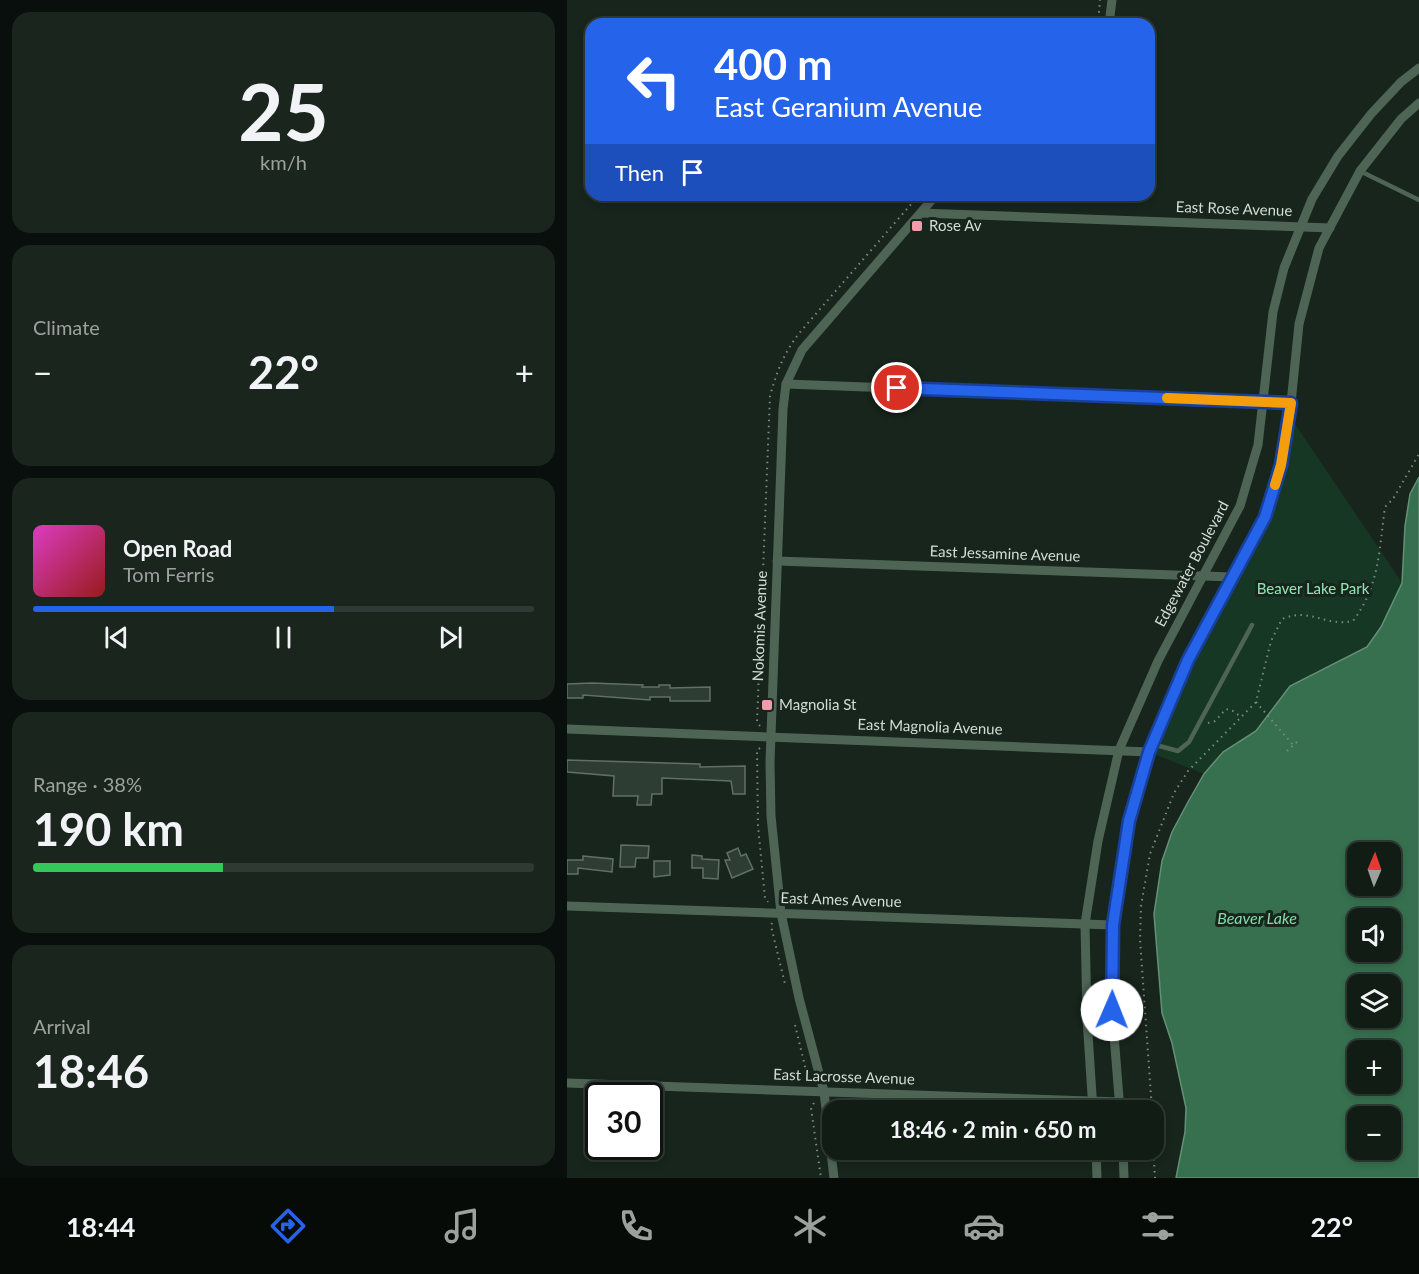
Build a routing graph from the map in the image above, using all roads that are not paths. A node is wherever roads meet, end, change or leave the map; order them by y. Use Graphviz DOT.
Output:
graph roads {
  1 [pos="1112,0"];
  2 [pos="1110,18"];
  3 [pos="1419,68"];
  4 [pos="1419,103"];
  5 [pos="1360,171"];
  6 [pos="1419,200"];
  7 [pos="931,201"];
  8 [pos="921,213"];
  9 [pos="1300,226"];
  10 [pos="1330,228"];
  11 [pos="786,384"];
  12 [pos="1263,401"];
  13 [pos="1291,403"];
  14 [pos="777,561"];
  15 [pos="1204,576"];
  16 [pos="1232,577"];
  17 [pos="1252,625"];
  18 [pos="567,729"];
  19 [pos="771,735"];
  20 [pos="1151,748"];
  21 [pos="1119,750"];
  22 [pos="567,906"];
  23 [pos="781,913"];
  24 [pos="1085,924"];
  25 [pos="1113,925"];
  26 [pos="567,1083"];
  27 [pos="824,1092"];
  28 [pos="978,1100"];
  29 [pos="1093,1100"];
  30 [pos="1120,1100"];
  31 [pos="1096,1160"];
  32 [pos="1123,1160"];
  33 [pos="834,1178"];
  34 [pos="1097,1178"];
  35 [pos="1124,1178"];
  1 -- 2 [label="street"];
  3 -- 9 [label="street, Edgewater Boulevard"];
  4 -- 5 [label="street"];
  5 -- 6 [label="lane"];
  5 -- 10 [label="street"];
  7 -- 8 [label="street, Nokomis Avenue"];
  8 -- 9 [label="street, East Rose Avenue"];
  8 -- 11 [label="street, Nokomis Avenue"];
  9 -- 10 [label="street, East Rose Avenue"];
  9 -- 12 [label="street, Edgewater Boulevard"];
  10 -- 13 [label="street"];
  11 -- 12 [label="street"];
  11 -- 14 [label="street, Nokomis Avenue"];
  12 -- 13 [label="street"];
  12 -- 15 [label="street, Edgewater Boulevard"];
  13 -- 16 [label="street"];
  14 -- 15 [label="street, East Jessamine Avenue"];
  14 -- 19 [label="street, Nokomis Avenue"];
  15 -- 16 [label="street, East Jessamine Avenue"];
  15 -- 21 [label="street, Edgewater Boulevard"];
  16 -- 20 [label="street"];
  17 -- 20 [label="lane"];
  18 -- 19 [label="street, East Magnolia Avenue"];
  19 -- 21 [label="street, East Magnolia Avenue"];
  19 -- 23 [label="street, Nokomis Avenue"];
  20 -- 21 [label="street, East Magnolia Avenue"];
  20 -- 25 [label="street"];
  21 -- 24 [label="street, Edgewater Boulevard"];
  22 -- 23 [label="street, East Ames Avenue"];
  23 -- 24 [label="street, East Ames Avenue"];
  23 -- 27 [label="street, Nokomis Avenue"];
  24 -- 25 [label="street, East Ames Avenue"];
  24 -- 29 [label="street, Edgewater Boulevard"];
  25 -- 30 [label="street"];
  26 -- 27 [label="street, East Lacrosse Avenue"];
  27 -- 28 [label="street, East Lacrosse Avenue"];
  27 -- 33 [label="street, Nokomis Avenue"];
  31 -- 34 [label="street"];
  32 -- 35 [label="street"];
}
